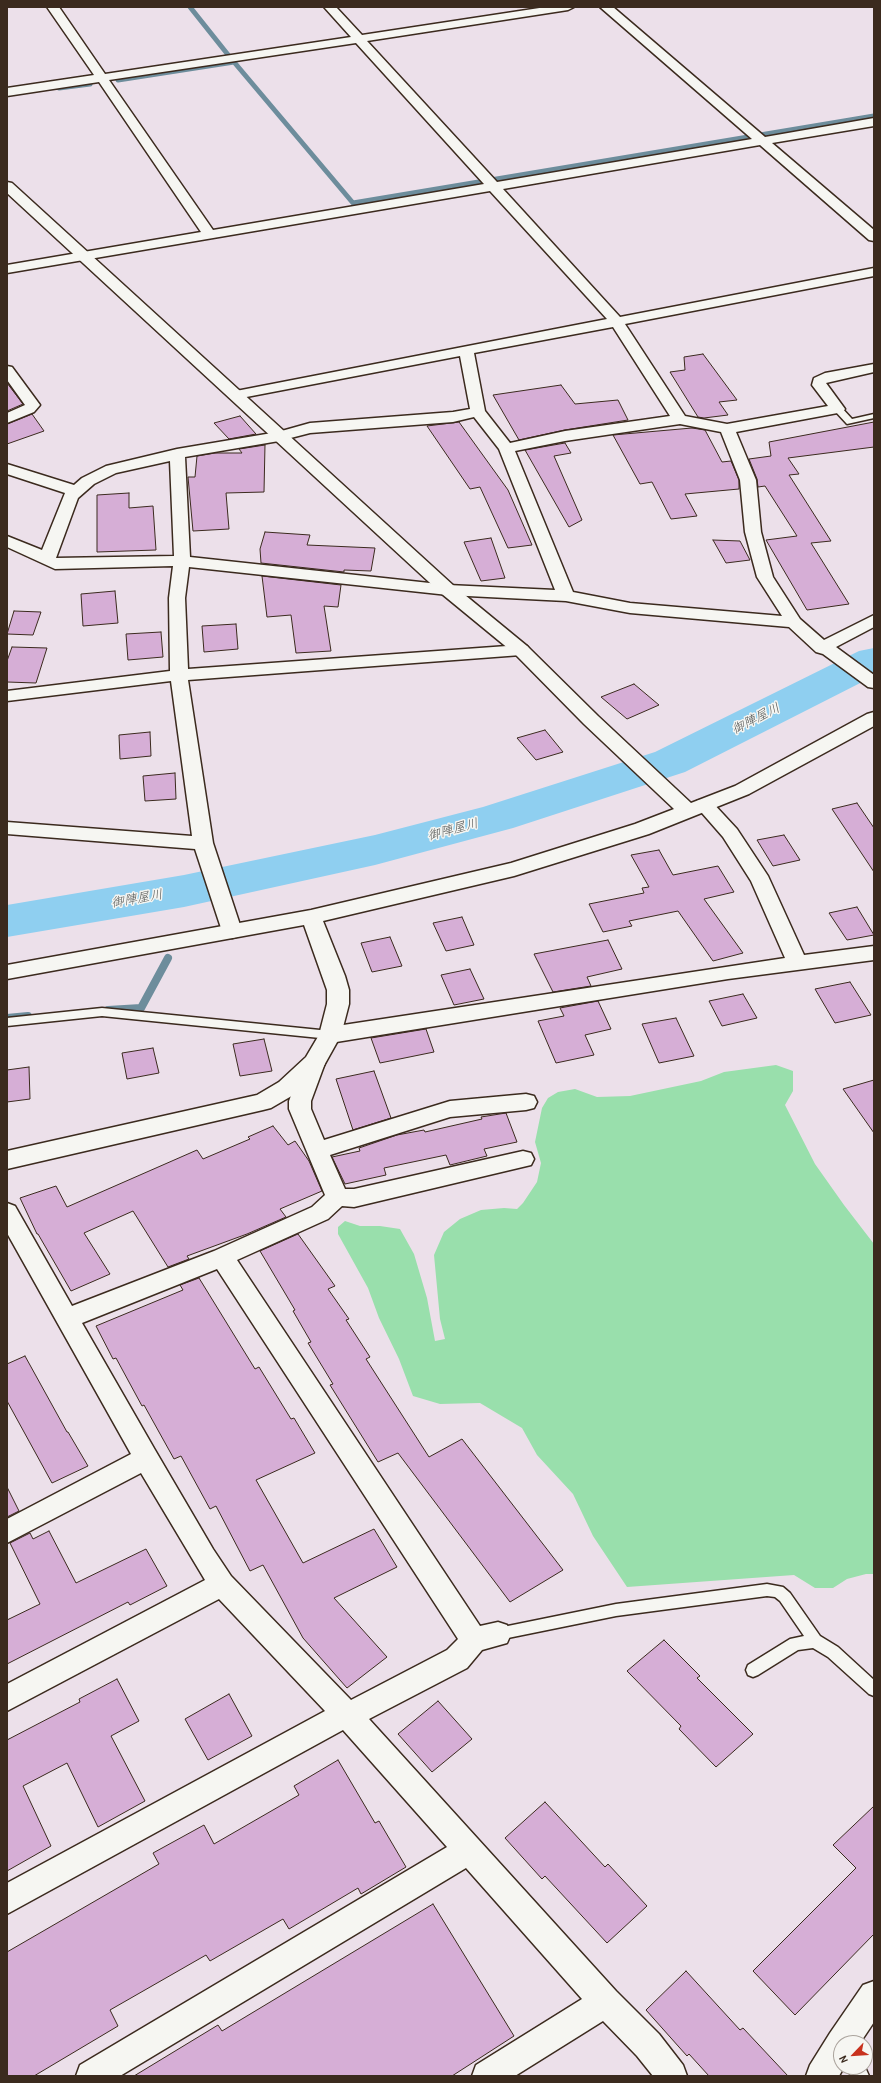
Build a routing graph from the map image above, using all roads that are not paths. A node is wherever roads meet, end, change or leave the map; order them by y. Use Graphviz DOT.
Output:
graph roads {
  1 [pos="53,7"];
  2 [pos="330,7"];
  3 [pos="568,7"];
  4 [pos="606,7"];
  5 [pos="359,38"];
  6 [pos="101,78"];
  7 [pos="7,92"];
  8 [pos="874,122"];
  9 [pos="757,137"];
  10 [pos="490,182"];
  11 [pos="7,186"];
  12 [pos="210,235"];
  13 [pos="874,237"];
  14 [pos="84,257"];
  15 [pos="7,269"];
  16 [pos="874,272"];
  17 [pos="616,321"];
  18 [pos="466,351"];
  19 [pos="874,368"];
  20 [pos="7,370"];
  21 [pos="236,395"];
  22 [pos="838,409"];
  23 [pos="478,412"];
  24 [pos="874,416"];
  25 [pos="7,418"];
  26 [pos="680,419"];
  27 [pos="727,429"];
  28 [pos="279,436"];
  29 [pos="506,448"];
  30 [pos="177,454"];
  31 [pos="7,469"];
  32 [pos="76,491"];
  33 [pos="7,541"];
  34 [pos="47,559"];
  35 [pos="181,561"];
  36 [pos="448,590"];
  37 [pos="566,596"];
  38 [pos="874,620"];
  39 [pos="794,622"];
  40 [pos="826,649"];
  41 [pos="521,650"];
  42 [pos="179,675"];
  43 [pos="874,683"];
  44 [pos="7,696"];
  45 [pos="874,718"];
  46 [pos="696,808"];
  47 [pos="7,828"];
  48 [pos="204,850"];
  49 [pos="311,917"];
  50 [pos="229,923"];
  51 [pos="874,952"];
  52 [pos="797,963"];
  53 [pos="7,972"];
  54 [pos="7,1022"];
  55 [pos="330,1035"];
  56 [pos="314,1063"];
  57 [pos="526,1102"];
  58 [pos="317,1151"];
  59 [pos="523,1159"];
  60 [pos="7,1160"];
  61 [pos="337,1197"];
  62 [pos="7,1212"];
  63 [pos="222,1257"];
  64 [pos="66,1319"];
  65 [pos="146,1458"];
  66 [pos="7,1532"];
  67 [pos="222,1584"];
  68 [pos="486,1637"];
  69 [pos="815,1641"];
  70 [pos="753,1670"];
  71 [pos="874,1689"];
  72 [pos="7,1698"];
  73 [pos="346,1714"];
  74 [pos="469,1850"];
  75 [pos="7,1899"];
  76 [pos="874,1996"];
  77 [pos="605,2002"];
  78 [pos="852,2035"];
  79 [pos="833,2062"];
  80 [pos="91,2076"];
  81 [pos="487,2076"];
  82 [pos="672,2076"];
  83 [pos="821,2076"];
  1 -- 6 [label="street"];
  2 -- 5 [label="street"];
  3 -- 5 [label="street"];
  4 -- 9 [label="street"];
  5 -- 6 [label="street"];
  5 -- 10 [label="street"];
  6 -- 7 [label="street"];
  6 -- 12 [label="street"];
  8 -- 9 [label="street"];
  9 -- 10 [label="street"];
  9 -- 13 [label="street"];
  10 -- 12 [label="street"];
  10 -- 17 [label="street"];
  11 -- 14 [label="street"];
  12 -- 14 [label="street"];
  14 -- 15 [label="street"];
  14 -- 21 [label="street"];
  16 -- 17 [label="street"];
  17 -- 18 [label="street"];
  17 -- 26 [label="street"];
  18 -- 21 [label="street"];
  18 -- 23 [label="street"];
  19 -- 22 [label="street"];
  20 -- 25 [label="street"];
  21 -- 28 [label="street"];
  22 -- 24 [label="lane"];
  22 -- 27 [label="street"];
  23 -- 28 [label="street"];
  23 -- 29 [label="street"];
  26 -- 27 [label="street"];
  26 -- 29 [label="street"];
  27 -- 39 [label="street"];
  28 -- 30 [label="street"];
  28 -- 36 [label="street"];
  29 -- 37 [label="street"];
  30 -- 32 [label="street"];
  30 -- 35 [label="street"];
  31 -- 32 [label="street"];
  32 -- 34 [label="street"];
  33 -- 34 [label="street"];
  34 -- 35 [label="street"];
  35 -- 36 [label="street"];
  35 -- 42 [label="street"];
  36 -- 37 [label="street"];
  36 -- 41 [label="street"];
  37 -- 39 [label="street"];
  38 -- 40 [label="street"];
  39 -- 40 [label="street"];
  40 -- 43 [label="street"];
  41 -- 42 [label="street"];
  41 -- 46 [label="street"];
  42 -- 44 [label="street"];
  42 -- 48 [label="street"];
  45 -- 46 [label="street"];
  46 -- 49 [label="street"];
  46 -- 52 [label="street"];
  47 -- 48 [label="street"];
  48 -- 50 [label="street"];
  49 -- 50 [label="street"];
  49 -- 55 [label="street"];
  50 -- 53 [label="street"];
  51 -- 52 [label="street"];
  52 -- 55 [label="street"];
  54 -- 55 [label="lane"];
  55 -- 56 [label="street"];
  56 -- 58 [label="street"];
  56 -- 60 [label="street"];
  57 -- 58 [label="street"];
  58 -- 61 [label="street"];
  59 -- 61 [label="street"];
  61 -- 63 [label="street"];
  62 -- 64 [label="street"];
  63 -- 64 [label="street"];
  63 -- 68 [label="street"];
  64 -- 65 [label="street"];
  65 -- 66 [label="street"];
  65 -- 67 [label="street"];
  67 -- 72 [label="street"];
  67 -- 73 [label="street"];
  68 -- 69 [label="lane"];
  68 -- 73 [label="street"];
  69 -- 70 [label="lane"];
  69 -- 71 [label="lane"];
  73 -- 74 [label="street"];
  73 -- 75 [label="street"];
  74 -- 77 [label="street"];
  74 -- 80 [label="street"];
  76 -- 78 [label="street"];
  77 -- 81 [label="street"];
  77 -- 82 [label="street"];
  79 -- 83 [label="street"];
}
